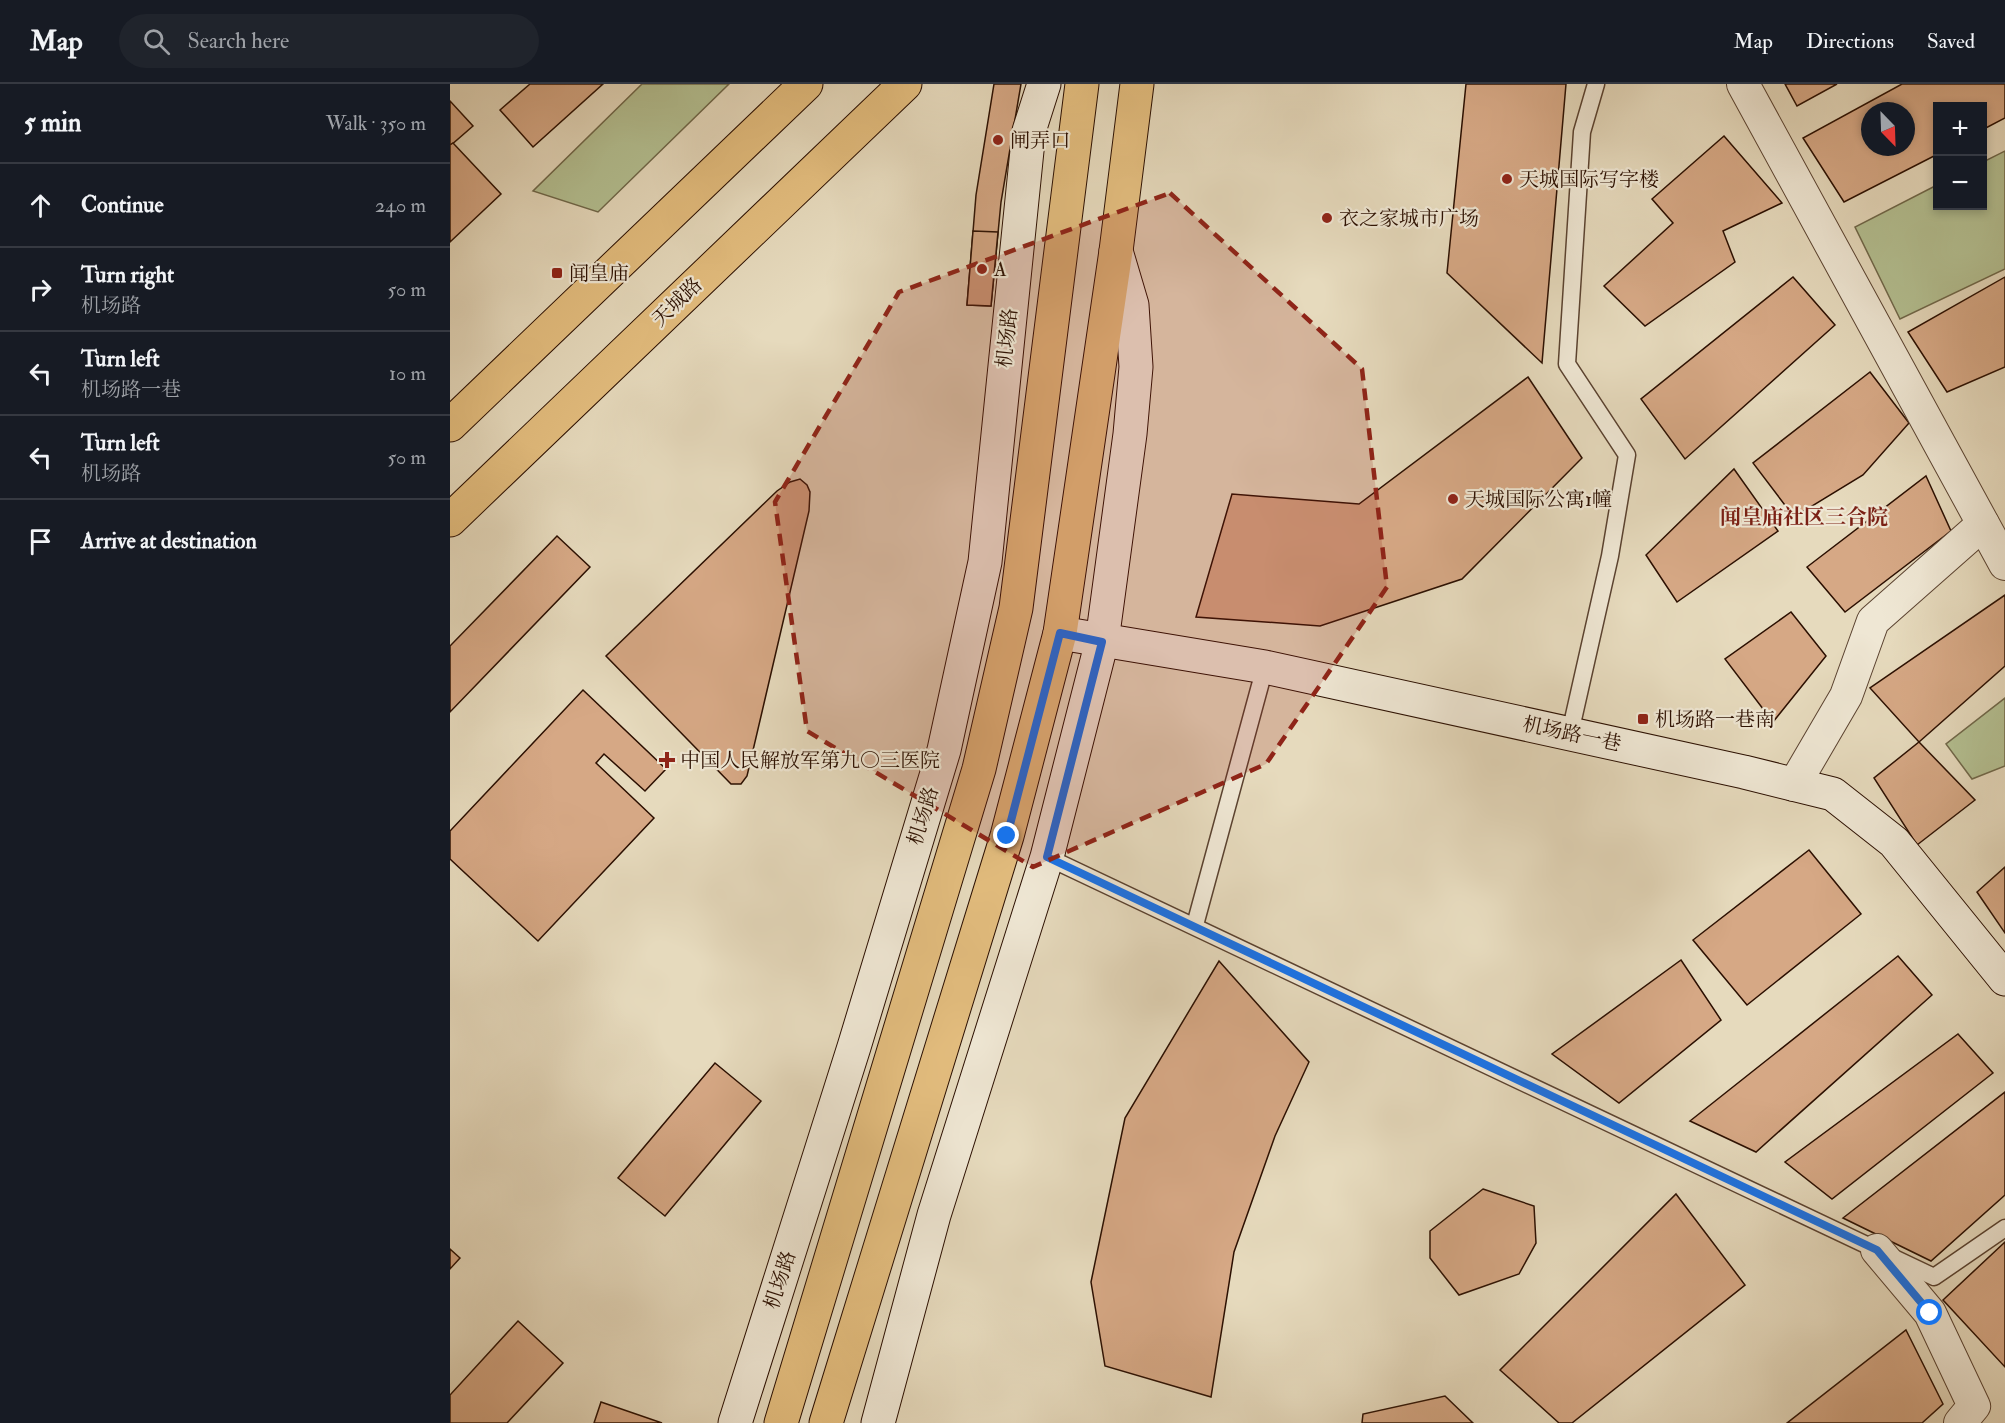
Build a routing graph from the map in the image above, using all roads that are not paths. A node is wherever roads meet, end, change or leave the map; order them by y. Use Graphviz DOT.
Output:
graph roads {
  1 [pos="806,84"];
  2 [pos="905,84"];
  3 [pos="1044,84"];
  4 [pos="1082,84"];
  5 [pos="1137,84"];
  6 [pos="1596,84"];
  7 [pos="1743,84"];
  8 [pos="1116,251"];
  9 [pos="450,425"];
  10 [pos="450,520"];
  11 [pos="1983,524"];
  12 [pos="2005,564"];
  13 [pos="1060,633"];
  14 [pos="1102,642"];
  15 [pos="1265,667"];
  16 [pos="1570,733"];
  17 [pos="1794,785"];
  18 [pos="1047,857"];
  19 [pos="1196,926"];
  20 [pos="2005,979"];
  21 [pos="2005,1228"];
  22 [pos="1877,1250"];
  23 [pos="735,1423"];
  24 [pos="781,1423"];
  25 [pos="826,1423"];
  26 [pos="878,1423"];
  27 [pos="1960,1423"];
  1 -- 9 [label="main road"];
  2 -- 10 [label="main road, 天城路"];
  3 -- 23 [label="main road, 机场路"];
  4 -- 24 [label="main road, 机场路"];
  5 -- 8 [label="main road"];
  6 -- 16 [label="lane"];
  7 -- 11 [label="street"];
  8 -- 13 [label="main road"];
  8 -- 14 [label="main road"];
  11 -- 12 [label="street"];
  11 -- 17 [label="street"];
  13 -- 14 [label="main road, 机场路一巷"];
  13 -- 25 [label="main road"];
  14 -- 15 [label="main road, 机场路一巷"];
  14 -- 18 [label="main road"];
  15 -- 16 [label="main road, 机场路一巷"];
  15 -- 19 [label="lane"];
  16 -- 17 [label="main road, 机场路一巷"];
  17 -- 20 [label="main road, 机场路一巷"];
  18 -- 19 [label="lane"];
  18 -- 26 [label="main road"];
  19 -- 22 [label="lane"];
  21 -- 22 [label="lane"];
  22 -- 27 [label="street"];
}
